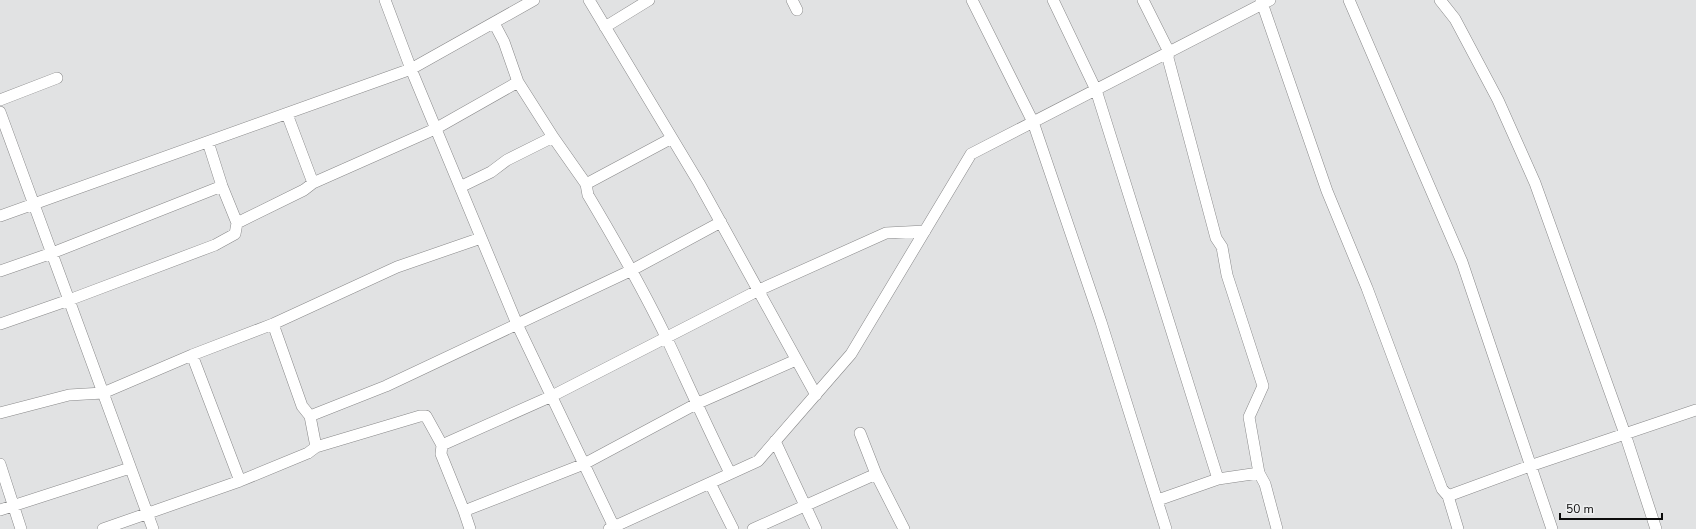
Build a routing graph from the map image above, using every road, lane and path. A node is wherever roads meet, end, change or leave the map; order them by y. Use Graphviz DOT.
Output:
graph roads {
  1 [pos="385,0"];
  2 [pos="534,0"];
  3 [pos="589,0"];
  4 [pos="649,0"];
  5 [pos="972,0"];
  6 [pos="1053,0"];
  7 [pos="1143,0"];
  8 [pos="1349,0"];
  9 [pos="1440,0"];
  10 [pos="1265,1"];
  11 [pos="494,23"];
  12 [pos="605,27"];
  13 [pos="1169,52"];
  14 [pos="411,69"];
  15 [pos="57,78"];
  16 [pos="518,82"];
  17 [pos="1096,90"];
  18 [pos="0,100"];
  19 [pos="0,112"];
  20 [pos="287,114"];
  21 [pos="1033,122"];
  22 [pos="435,128"];
  23 [pos="553,137"];
  24 [pos="672,138"];
  25 [pos="208,142"];
  26 [pos="314,183"];
  27 [pos="586,184"];
  28 [pos="222,186"];
  29 [pos="460,188"];
  30 [pos="34,204"];
  31 [pos="0,216"];
  32 [pos="721,222"];
  33 [pos="236,223"];
  34 [pos="925,231"];
  35 [pos="481,238"];
  36 [pos="52,253"];
  37 [pos="632,270"];
  38 [pos="0,271"];
  39 [pos="759,291"];
  40 [pos="69,300"];
  41 [pos="0,324"];
  42 [pos="274,324"];
  43 [pos="517,324"];
  44 [pos="666,338"];
  45 [pos="192,355"];
  46 [pos="796,360"];
  47 [pos="103,393"];
  48 [pos="816,395"];
  49 [pos="552,396"];
  50 [pos="696,404"];
  51 [pos="1696,410"];
  52 [pos="0,413"];
  53 [pos="310,416"];
  54 [pos="860,432"];
  55 [pos="1625,434"];
  56 [pos="775,441"];
  57 [pos="442,445"];
  58 [pos="316,447"];
  59 [pos="0,464"];
  60 [pos="584,464"];
  61 [pos="1530,466"];
  62 [pos="130,468"];
  63 [pos="730,473"];
  64 [pos="876,474"];
  65 [pos="1259,474"];
  66 [pos="1218,479"];
  67 [pos="240,481"];
  68 [pos="710,482"];
  69 [pos="1448,496"];
  70 [pos="1158,500"];
  71 [pos="14,505"];
  72 [pos="806,505"];
  73 [pos="0,510"];
  74 [pos="464,511"];
  75 [pos="148,515"];
  76 [pos="632,524"];
  77 [pos="612,528"];
  78 [pos="22,529"];
  79 [pos="103,529"];
  80 [pos="153,529"];
  81 [pos="470,529"];
  82 [pos="733,529"];
  83 [pos="753,529"];
  84 [pos="816,529"];
  85 [pos="904,529"];
  86 [pos="1166,529"];
  87 [pos="1277,529"];
  88 [pos="1458,529"];
  89 [pos="1552,529"];
  90 [pos="1656,529"];
  1 -- 14 [label="street"];
  2 -- 11 [label="street"];
  3 -- 12 [label="street"];
  4 -- 12 [label="street"];
  5 -- 21 [label="street"];
  6 -- 17 [label="street"];
  7 -- 13 [label="street"];
  8 -- 61 [label="street"];
  9 -- 55 [label="street"];
  10 -- 13 [label="street"];
  10 -- 69 [label="street"];
  11 -- 14 [label="street"];
  11 -- 16 [label="street"];
  12 -- 24 [label="street"];
  13 -- 17 [label="street"];
  13 -- 65 [label="street"];
  14 -- 20 [label="street"];
  14 -- 22 [label="street"];
  15 -- 18 [label="street"];
  16 -- 22 [label="street"];
  16 -- 23 [label="street"];
  17 -- 21 [label="street"];
  17 -- 66 [label="street"];
  19 -- 30 [label="street"];
  20 -- 25 [label="street"];
  20 -- 26 [label="street"];
  21 -- 34 [label="street"];
  21 -- 70 [label="street"];
  22 -- 26 [label="street"];
  22 -- 29 [label="street"];
  23 -- 27 [label="street"];
  23 -- 29 [label="street"];
  24 -- 27 [label="street"];
  24 -- 32 [label="street"];
  25 -- 28 [label="street"];
  25 -- 30 [label="street"];
  26 -- 33 [label="street"];
  27 -- 37 [label="street"];
  28 -- 33 [label="street"];
  28 -- 36 [label="street"];
  29 -- 35 [label="street"];
  30 -- 31 [label="street"];
  30 -- 36 [label="street"];
  32 -- 37 [label="street"];
  32 -- 39 [label="street"];
  33 -- 40 [label="street"];
  34 -- 39 [label="street"];
  34 -- 48 [label="street"];
  35 -- 42 [label="street"];
  35 -- 43 [label="street"];
  36 -- 38 [label="street"];
  36 -- 40 [label="street"];
  37 -- 43 [label="street"];
  37 -- 44 [label="street"];
  39 -- 44 [label="street"];
  39 -- 46 [label="street"];
  40 -- 41 [label="street"];
  40 -- 47 [label="street"];
  42 -- 45 [label="street"];
  42 -- 53 [label="street"];
  43 -- 49 [label="street"];
  43 -- 53 [label="street"];
  44 -- 49 [label="street"];
  44 -- 50 [label="street"];
  45 -- 47 [label="street"];
  45 -- 67 [label="street"];
  46 -- 48 [label="street"];
  46 -- 50 [label="street"];
  47 -- 52 [label="street"];
  47 -- 62 [label="street"];
  48 -- 56 [label="street"];
  49 -- 57 [label="street"];
  49 -- 60 [label="street"];
  50 -- 60 [label="street"];
  50 -- 63 [label="street"];
  51 -- 55 [label="street"];
  53 -- 58 [label="street"];
  54 -- 64 [label="street"];
  55 -- 61 [label="street"];
  55 -- 90 [label="street"];
  56 -- 63 [label="street"];
  56 -- 72 [label="street"];
  57 -- 58 [label="street"];
  57 -- 74 [label="street"];
  58 -- 67 [label="street"];
  59 -- 71 [label="street"];
  60 -- 74 [label="street"];
  60 -- 77 [label="street"];
  61 -- 69 [label="street"];
  61 -- 89 [label="street"];
  62 -- 71 [label="street"];
  62 -- 75 [label="street"];
  63 -- 68 [label="street"];
  64 -- 72 [label="street"];
  64 -- 85 [label="street"];
  65 -- 66 [label="street"];
  65 -- 87 [label="street"];
  66 -- 70 [label="street"];
  67 -- 75 [label="street"];
  68 -- 76 [label="street"];
  68 -- 82 [label="street"];
  69 -- 88 [label="street"];
  70 -- 86 [label="street"];
  71 -- 73 [label="street"];
  71 -- 78 [label="street"];
  72 -- 83 [label="street"];
  72 -- 84 [label="street"];
  74 -- 81 [label="street"];
  75 -- 79 [label="street"];
  75 -- 80 [label="street"];
  76 -- 77 [label="street"];
}
